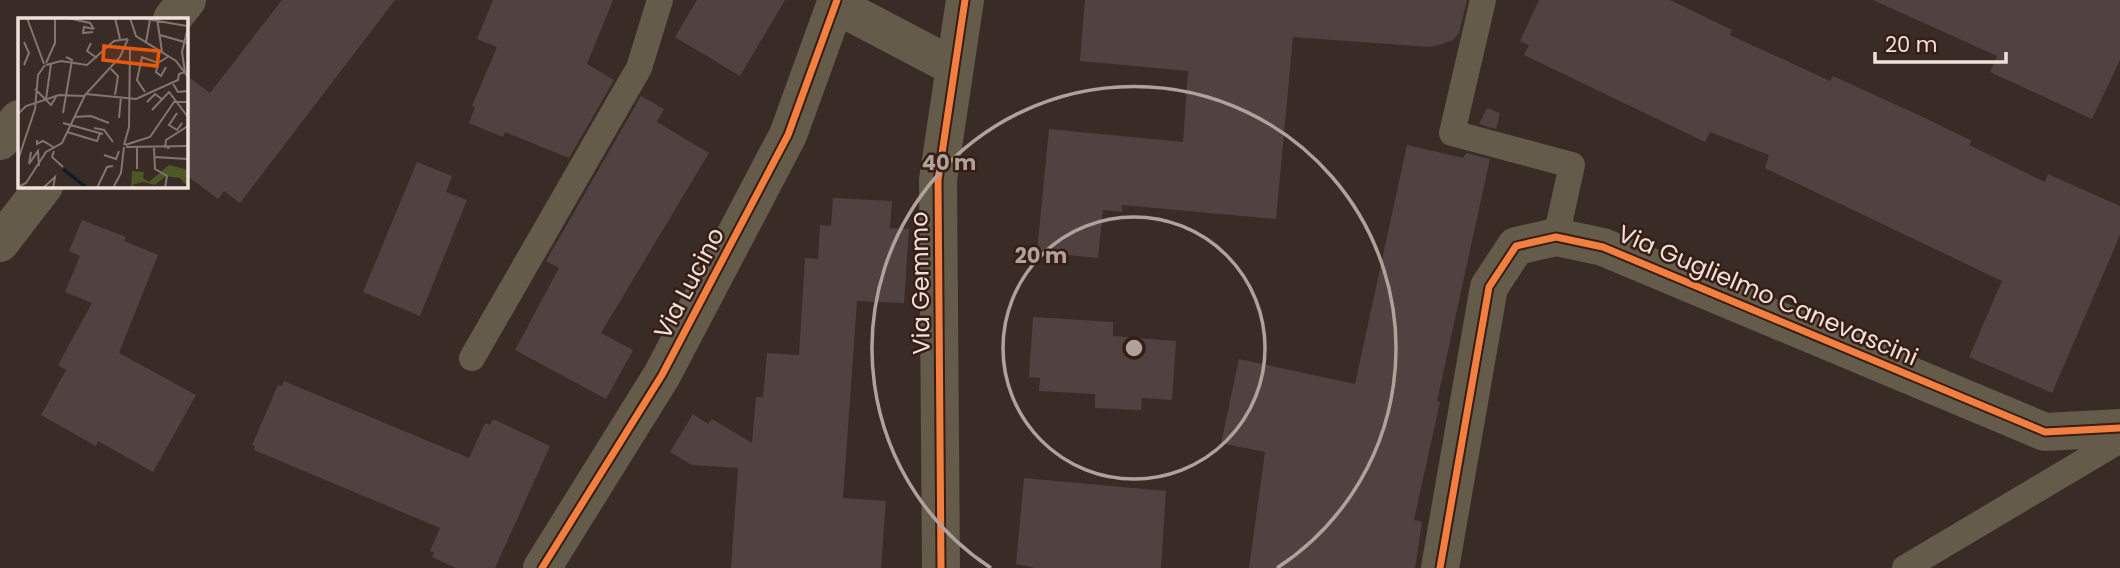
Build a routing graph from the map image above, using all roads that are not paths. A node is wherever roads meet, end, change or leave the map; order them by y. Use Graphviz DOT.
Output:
graph roads {
  1 [pos="187,0"];
  2 [pos="660,0"];
  3 [pos="965,0"];
  4 [pos="1483,0"];
  5 [pos="837,2"];
  6 [pos="173,18"];
  7 [pos="954,67"];
  8 [pos="18,120"];
  9 [pos="0,141"];
  10 [pos="43,187"];
  11 [pos="1556,237"];
  12 [pos="0,243"];
  13 [pos="472,358"];
  14 [pos="2120,428"];
  15 [pos="2120,440"];
  16 [pos="542,568"];
  17 [pos="941,568"];
  18 [pos="1440,568"];
  19 [pos="1905,568"];
  1 -- 6 [label="street"];
  2 -- 13 [label="lane"];
  3 -- 7 [label="street, Via Gemmo"];
  4 -- 11 [label="lane"];
  5 -- 7 [label="street"];
  5 -- 16 [label="street, Via Lucino"];
  7 -- 17 [label="street, Via Gemmo"];
  8 -- 9 [label="street"];
  10 -- 12 [label="street"];
  11 -- 14 [label="street, Via Guglielmo Canevascini"];
  11 -- 18 [label="street, Via Guglielmo Canevascini"];
  15 -- 19 [label="lane"];
}
